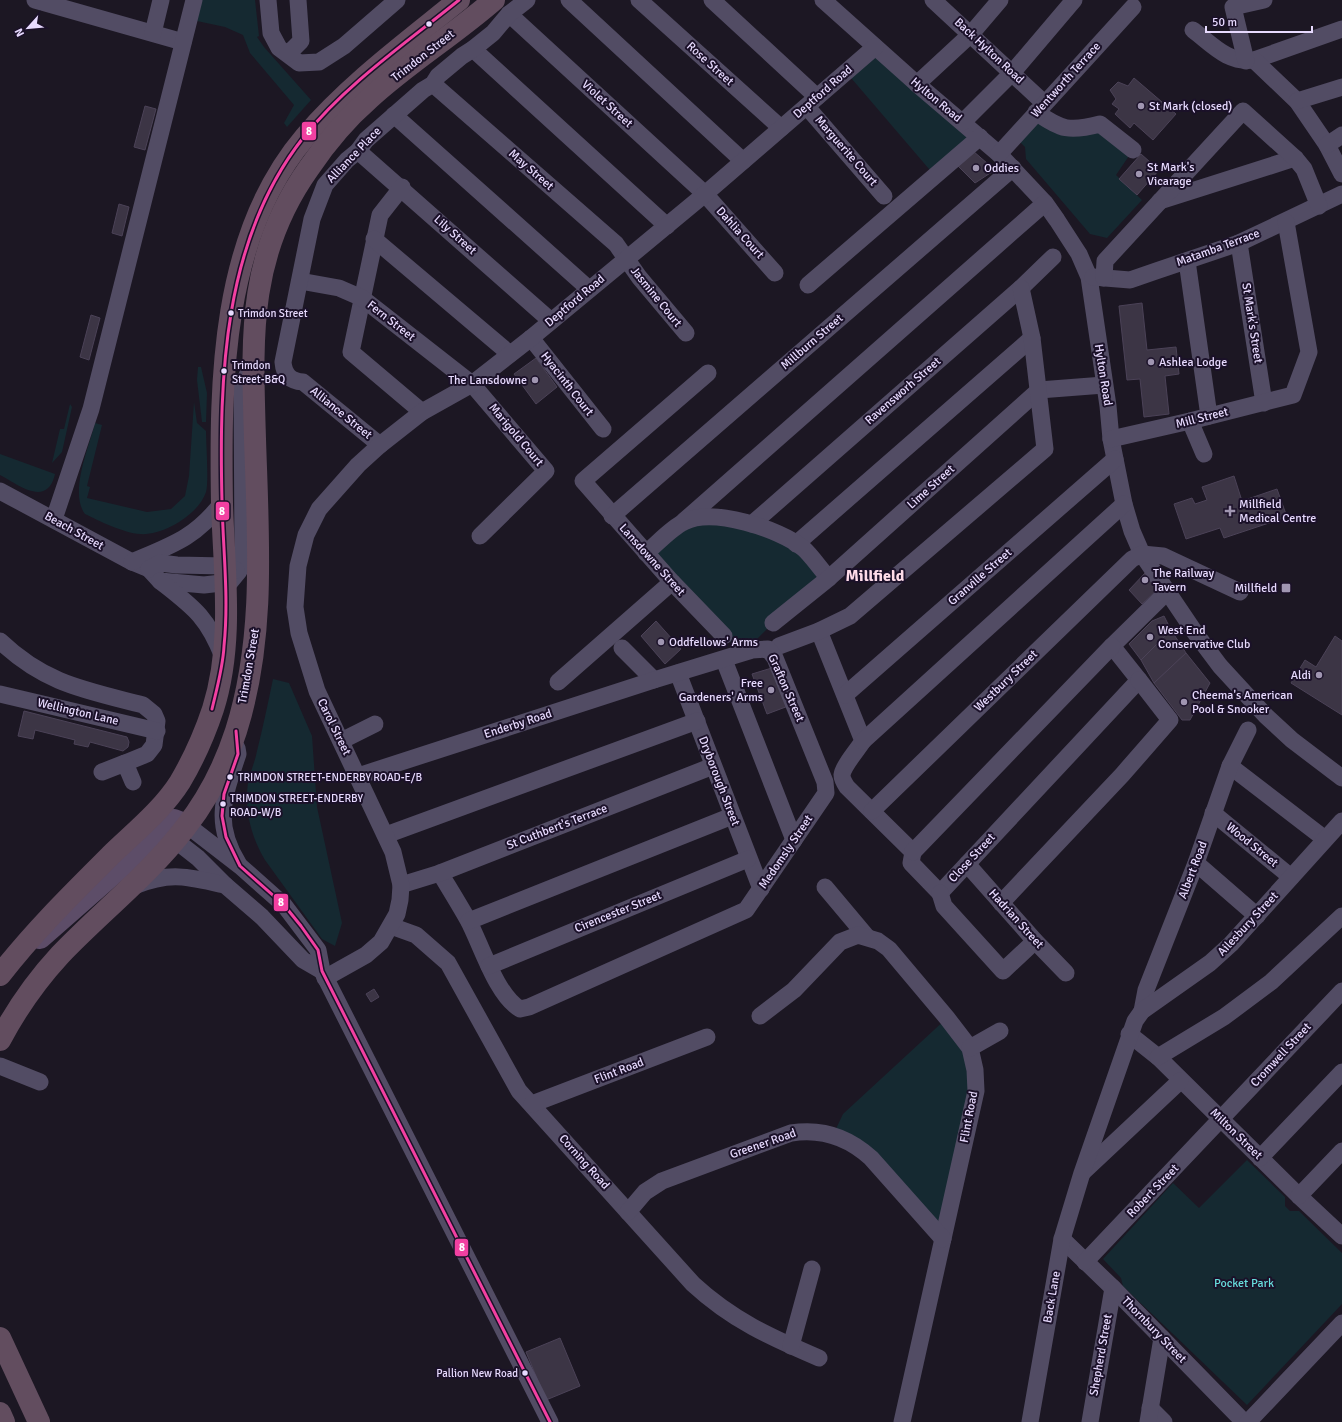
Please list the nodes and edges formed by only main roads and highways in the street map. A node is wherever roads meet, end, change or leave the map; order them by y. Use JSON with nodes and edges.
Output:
{"nodes":[{"id":1,"x":459,"y":0,"type":"edge"},
{"id":2,"x":502,"y":7,"type":"edge"},
{"id":3,"x":172,"y":824,"type":"junction"},
{"id":4,"x":3,"y":970,"type":"edge"},
{"id":5,"x":0,"y":1040,"type":"edge"},
{"id":6,"x":0,"y":1338,"type":"edge"},
{"id":7,"x":0,"y":1414,"type":"edge"},
{"id":8,"x":4,"y":1422,"type":"edge"},
{"id":9,"x":39,"y":1422,"type":"edge"}],
"edges":[{"from":1,"to":3,"type":"highway","name":"Trimdon Street"},
{"from":2,"to":3,"type":"highway","name":"Trimdon Street"},
{"from":3,"to":4,"type":"highway"},
{"from":3,"to":5,"type":"highway"},
{"from":6,"to":9,"type":"highway"},
{"from":7,"to":8,"type":"highway"}]}
